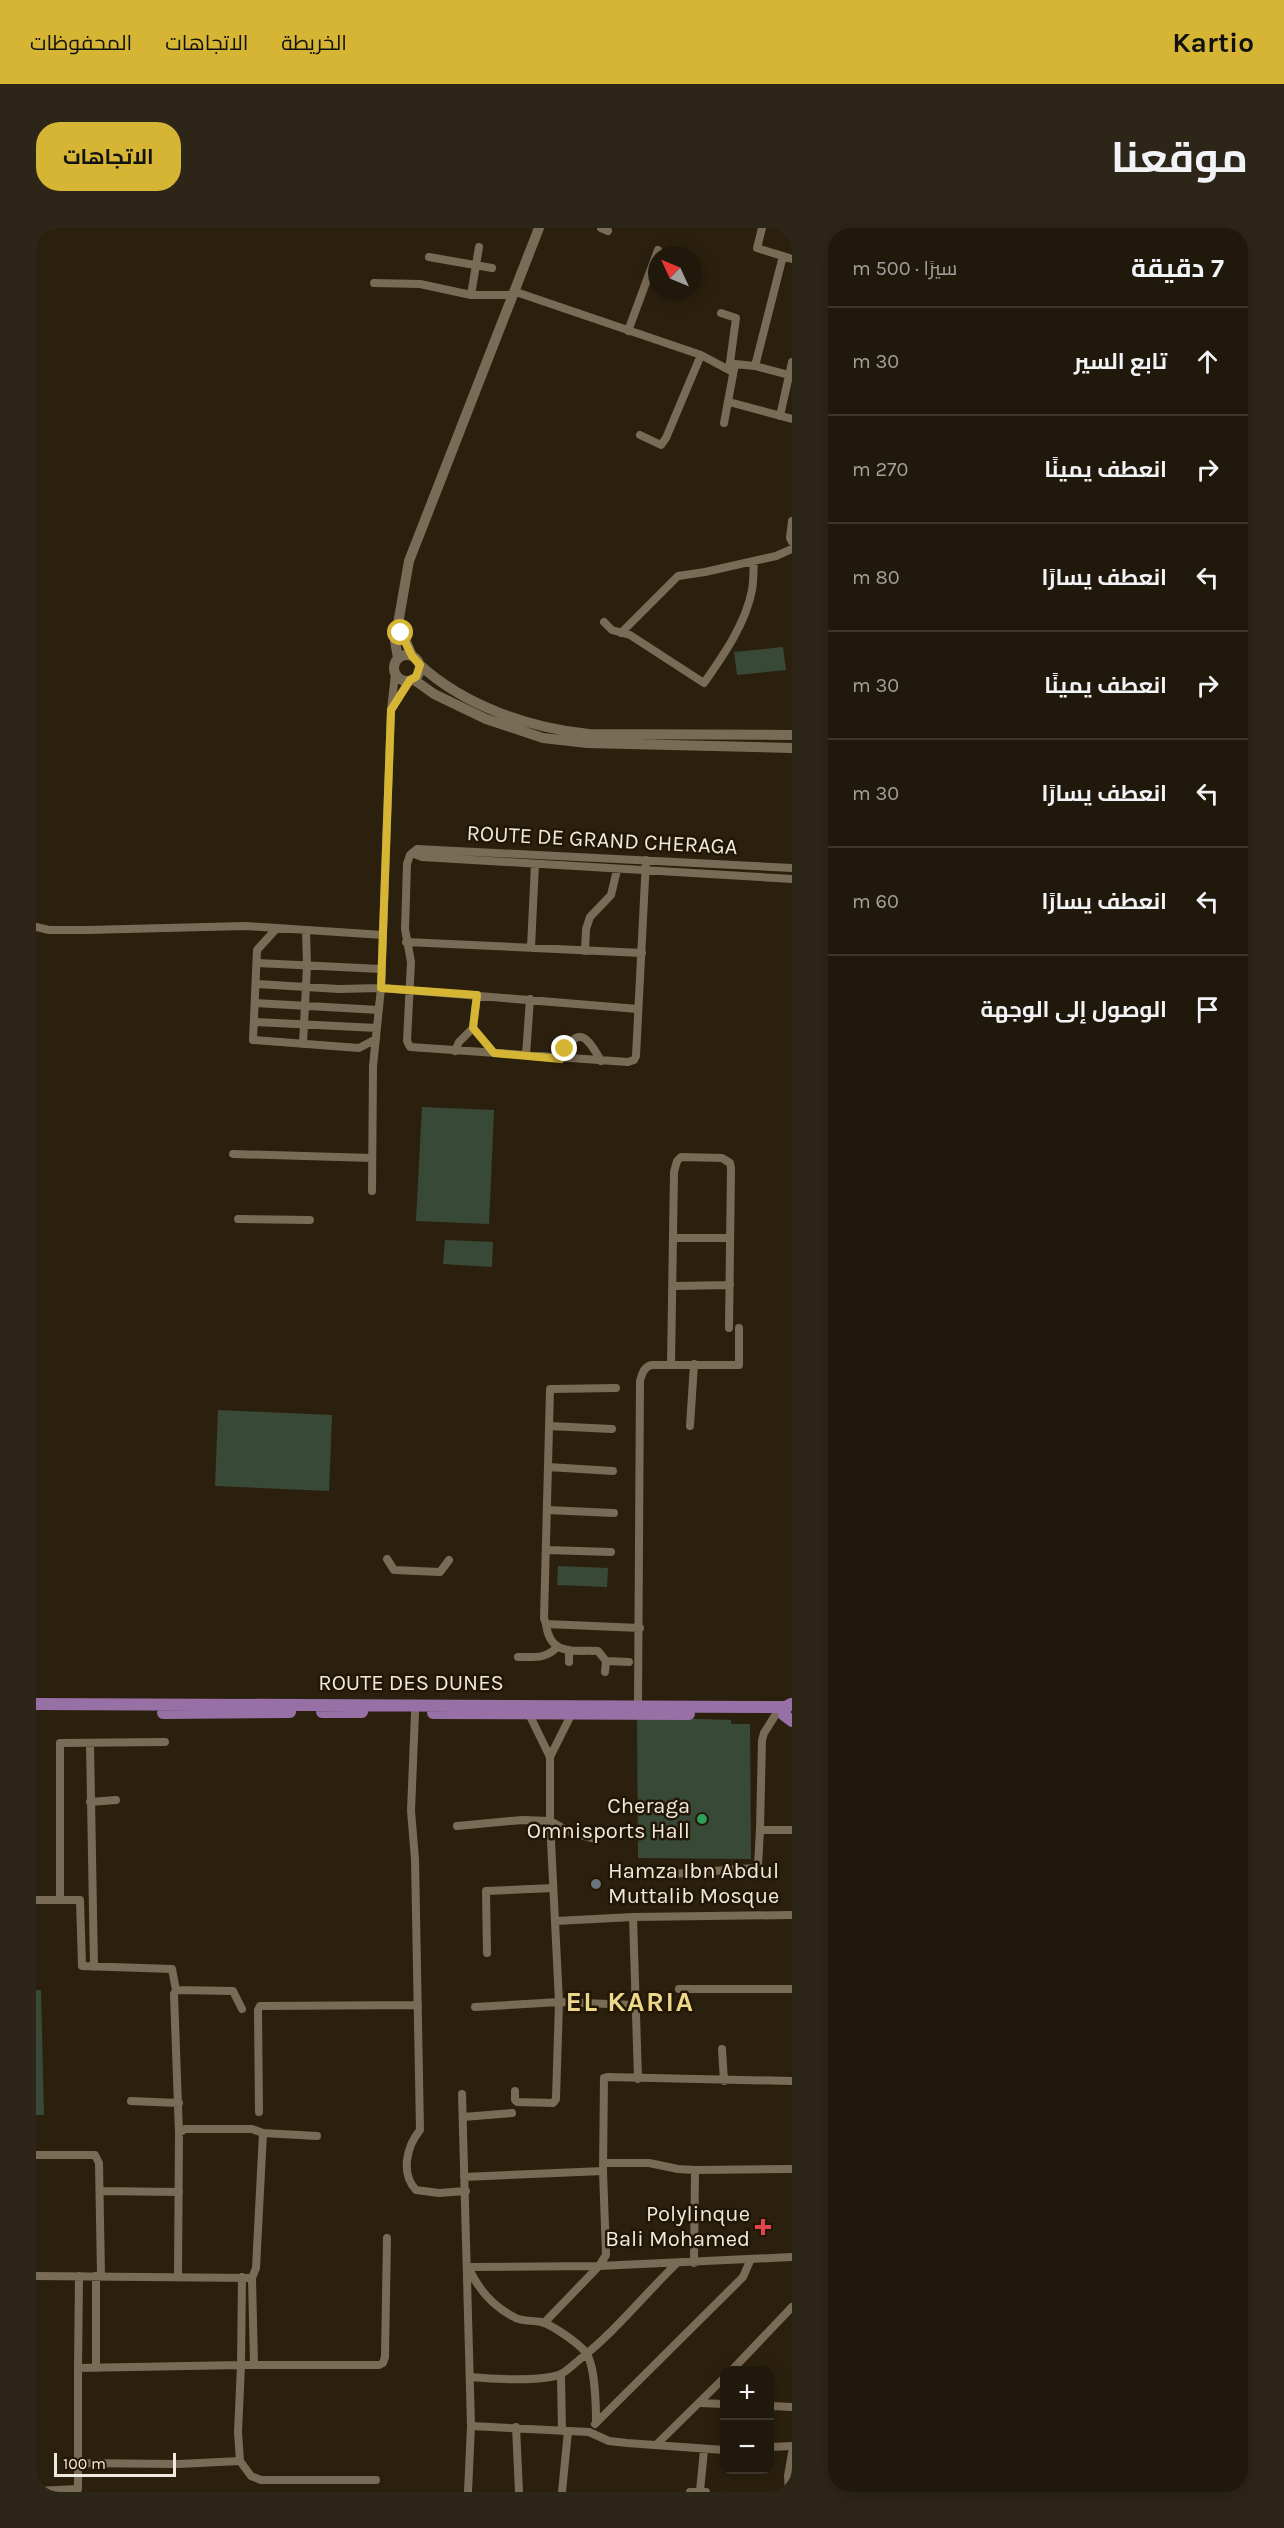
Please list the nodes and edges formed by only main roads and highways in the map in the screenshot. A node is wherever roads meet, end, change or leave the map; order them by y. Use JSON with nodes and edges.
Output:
{"nodes":[{"id":1,"x":36,"y":1704,"type":"edge"},
{"id":2,"x":574,"y":1709,"type":"junction"},
{"id":3,"x":36,"y":1712,"type":"edge"},
{"id":4,"x":786,"y":1712,"type":"edge"}],
"edges":[{"from":1,"to":2,"type":"main road","name":"ROUTE DES DUNES"},
{"from":2,"to":3,"type":"main road","name":"ROUTE DES DUNES"},
{"from":2,"to":4,"type":"main road","name":"ROUTE DES DUNES"},
{"from":2,"to":4,"type":"main road","name":"ROUTE DES DUNES"}]}
